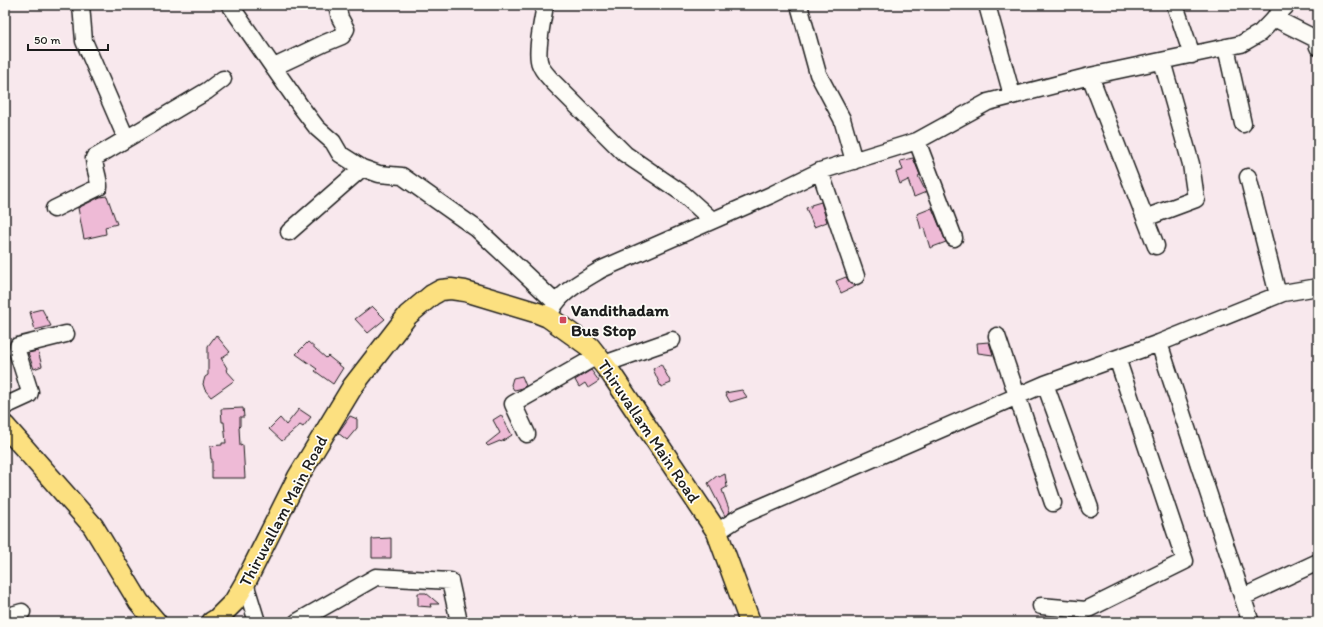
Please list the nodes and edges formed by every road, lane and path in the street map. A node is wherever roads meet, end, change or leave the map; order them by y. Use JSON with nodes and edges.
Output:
{"nodes":[{"id":1,"x":80,"y":5,"type":"edge"},
{"id":2,"x":230,"y":5,"type":"edge"},
{"id":3,"x":337,"y":5,"type":"edge"},
{"id":4,"x":545,"y":5,"type":"edge"},
{"id":5,"x":799,"y":5,"type":"edge"},
{"id":6,"x":987,"y":5,"type":"edge"},
{"id":7,"x":1176,"y":5,"type":"edge"},
{"id":8,"x":1287,"y":5,"type":"edge"},
{"id":9,"x":1274,"y":18,"type":"junction"},
{"id":10,"x":1226,"y":47,"type":"junction"},
{"id":11,"x":1318,"y":47,"type":"edge"},
{"id":12,"x":1192,"y":55,"type":"junction"},
{"id":13,"x":1162,"y":61,"type":"junction"},
{"id":14,"x":274,"y":67,"type":"junction"},
{"id":15,"x":1090,"y":76,"type":"junction"},
{"id":16,"x":223,"y":79,"type":"dead end"},
{"id":17,"x":1012,"y":95,"type":"junction"},
{"id":18,"x":1243,"y":124,"type":"dead end"},
{"id":19,"x":126,"y":138,"type":"junction"},
{"id":20,"x":917,"y":141,"type":"junction"},
{"id":21,"x":854,"y":161,"type":"junction"},
{"id":22,"x":362,"y":168,"type":"junction"},
{"id":23,"x":820,"y":171,"type":"junction"},
{"id":24,"x":1248,"y":177,"type":"dead end"},
{"id":25,"x":54,"y":208,"type":"dead end"},
{"id":26,"x":1146,"y":218,"type":"junction"},
{"id":27,"x":712,"y":220,"type":"junction"},
{"id":28,"x":289,"y":232,"type":"dead end"},
{"id":29,"x":954,"y":238,"type":"dead end"},
{"id":30,"x":1156,"y":246,"type":"dead end"},
{"id":31,"x":856,"y":276,"type":"dead end"},
{"id":32,"x":1317,"y":291,"type":"edge"},
{"id":33,"x":1278,"y":295,"type":"junction"},
{"id":34,"x":552,"y":310,"type":"junction"},
{"id":35,"x":66,"y":334,"type":"dead end"},
{"id":36,"x":997,"y":336,"type":"dead end"},
{"id":37,"x":672,"y":340,"type":"dead end"},
{"id":38,"x":1158,"y":343,"type":"junction"},
{"id":39,"x":1117,"y":358,"type":"junction"},
{"id":40,"x":601,"y":360,"type":"junction"},
{"id":41,"x":1045,"y":384,"type":"junction"},
{"id":42,"x":1017,"y":396,"type":"junction"},
{"id":43,"x":5,"y":406,"type":"edge"},
{"id":44,"x":5,"y":426,"type":"edge"},
{"id":45,"x":526,"y":434,"type":"dead end"},
{"id":46,"x":1054,"y":503,"type":"dead end"},
{"id":47,"x":1090,"y":508,"type":"dead end"},
{"id":48,"x":717,"y":532,"type":"junction"},
{"id":49,"x":1318,"y":562,"type":"edge"},
{"id":50,"x":245,"y":583,"type":"junction"},
{"id":51,"x":1243,"y":597,"type":"junction"},
{"id":52,"x":1041,"y":606,"type":"dead end"},
{"id":53,"x":22,"y":612,"type":"dead end"},
{"id":54,"x":5,"y":617,"type":"edge"},
{"id":55,"x":156,"y":622,"type":"edge"},
{"id":56,"x":212,"y":622,"type":"edge"},
{"id":57,"x":257,"y":622,"type":"edge"},
{"id":58,"x":297,"y":622,"type":"edge"},
{"id":59,"x":459,"y":622,"type":"edge"},
{"id":60,"x":750,"y":622,"type":"edge"},
{"id":61,"x":1247,"y":622,"type":"edge"}],
"edges":[{"from":1,"to":19,"type":"street"},
{"from":2,"to":14,"type":"street"},
{"from":3,"to":14,"type":"street"},
{"from":4,"to":27,"type":"street"},
{"from":5,"to":21,"type":"street"},
{"from":6,"to":17,"type":"street"},
{"from":7,"to":12,"type":"street"},
{"from":8,"to":9,"type":"street"},
{"from":9,"to":10,"type":"street"},
{"from":9,"to":11,"type":"street"},
{"from":10,"to":12,"type":"street"},
{"from":10,"to":18,"type":"street"},
{"from":12,"to":13,"type":"street"},
{"from":13,"to":15,"type":"street"},
{"from":13,"to":26,"type":"street"},
{"from":14,"to":22,"type":"street"},
{"from":15,"to":17,"type":"street"},
{"from":15,"to":26,"type":"street"},
{"from":16,"to":19,"type":"street"},
{"from":17,"to":20,"type":"street"},
{"from":19,"to":25,"type":"street"},
{"from":20,"to":21,"type":"street"},
{"from":20,"to":29,"type":"street"},
{"from":21,"to":23,"type":"street"},
{"from":22,"to":28,"type":"street"},
{"from":22,"to":34,"type":"street"},
{"from":23,"to":27,"type":"street"},
{"from":23,"to":31,"type":"street"},
{"from":24,"to":33,"type":"street"},
{"from":26,"to":30,"type":"street"},
{"from":27,"to":34,"type":"street"},
{"from":32,"to":33,"type":"street"},
{"from":33,"to":38,"type":"street"},
{"from":34,"to":40,"type":"main road","name":"Thiruvallam Main Road"},
{"from":34,"to":50,"type":"main road","name":"Thiruvallam Main Road"},
{"from":35,"to":43,"type":"street"},
{"from":36,"to":42,"type":"street"},
{"from":37,"to":40,"type":"street"},
{"from":38,"to":39,"type":"street"},
{"from":38,"to":51,"type":"street"},
{"from":39,"to":41,"type":"street"},
{"from":39,"to":52,"type":"street"},
{"from":40,"to":45,"type":"street"},
{"from":40,"to":48,"type":"main road","name":"Thiruvallam Main Road"},
{"from":41,"to":42,"type":"street"},
{"from":41,"to":47,"type":"street"},
{"from":42,"to":46,"type":"street"},
{"from":42,"to":48,"type":"street"},
{"from":44,"to":55,"type":"main road"},
{"from":48,"to":60,"type":"main road","name":"Thiruvallam Main Road"},
{"from":49,"to":51,"type":"street"},
{"from":50,"to":56,"type":"main road","name":"Thiruvallam Main Road"},
{"from":50,"to":57,"type":"street"},
{"from":51,"to":61,"type":"street"},
{"from":53,"to":54,"type":"street"},
{"from":58,"to":59,"type":"street"}]}
